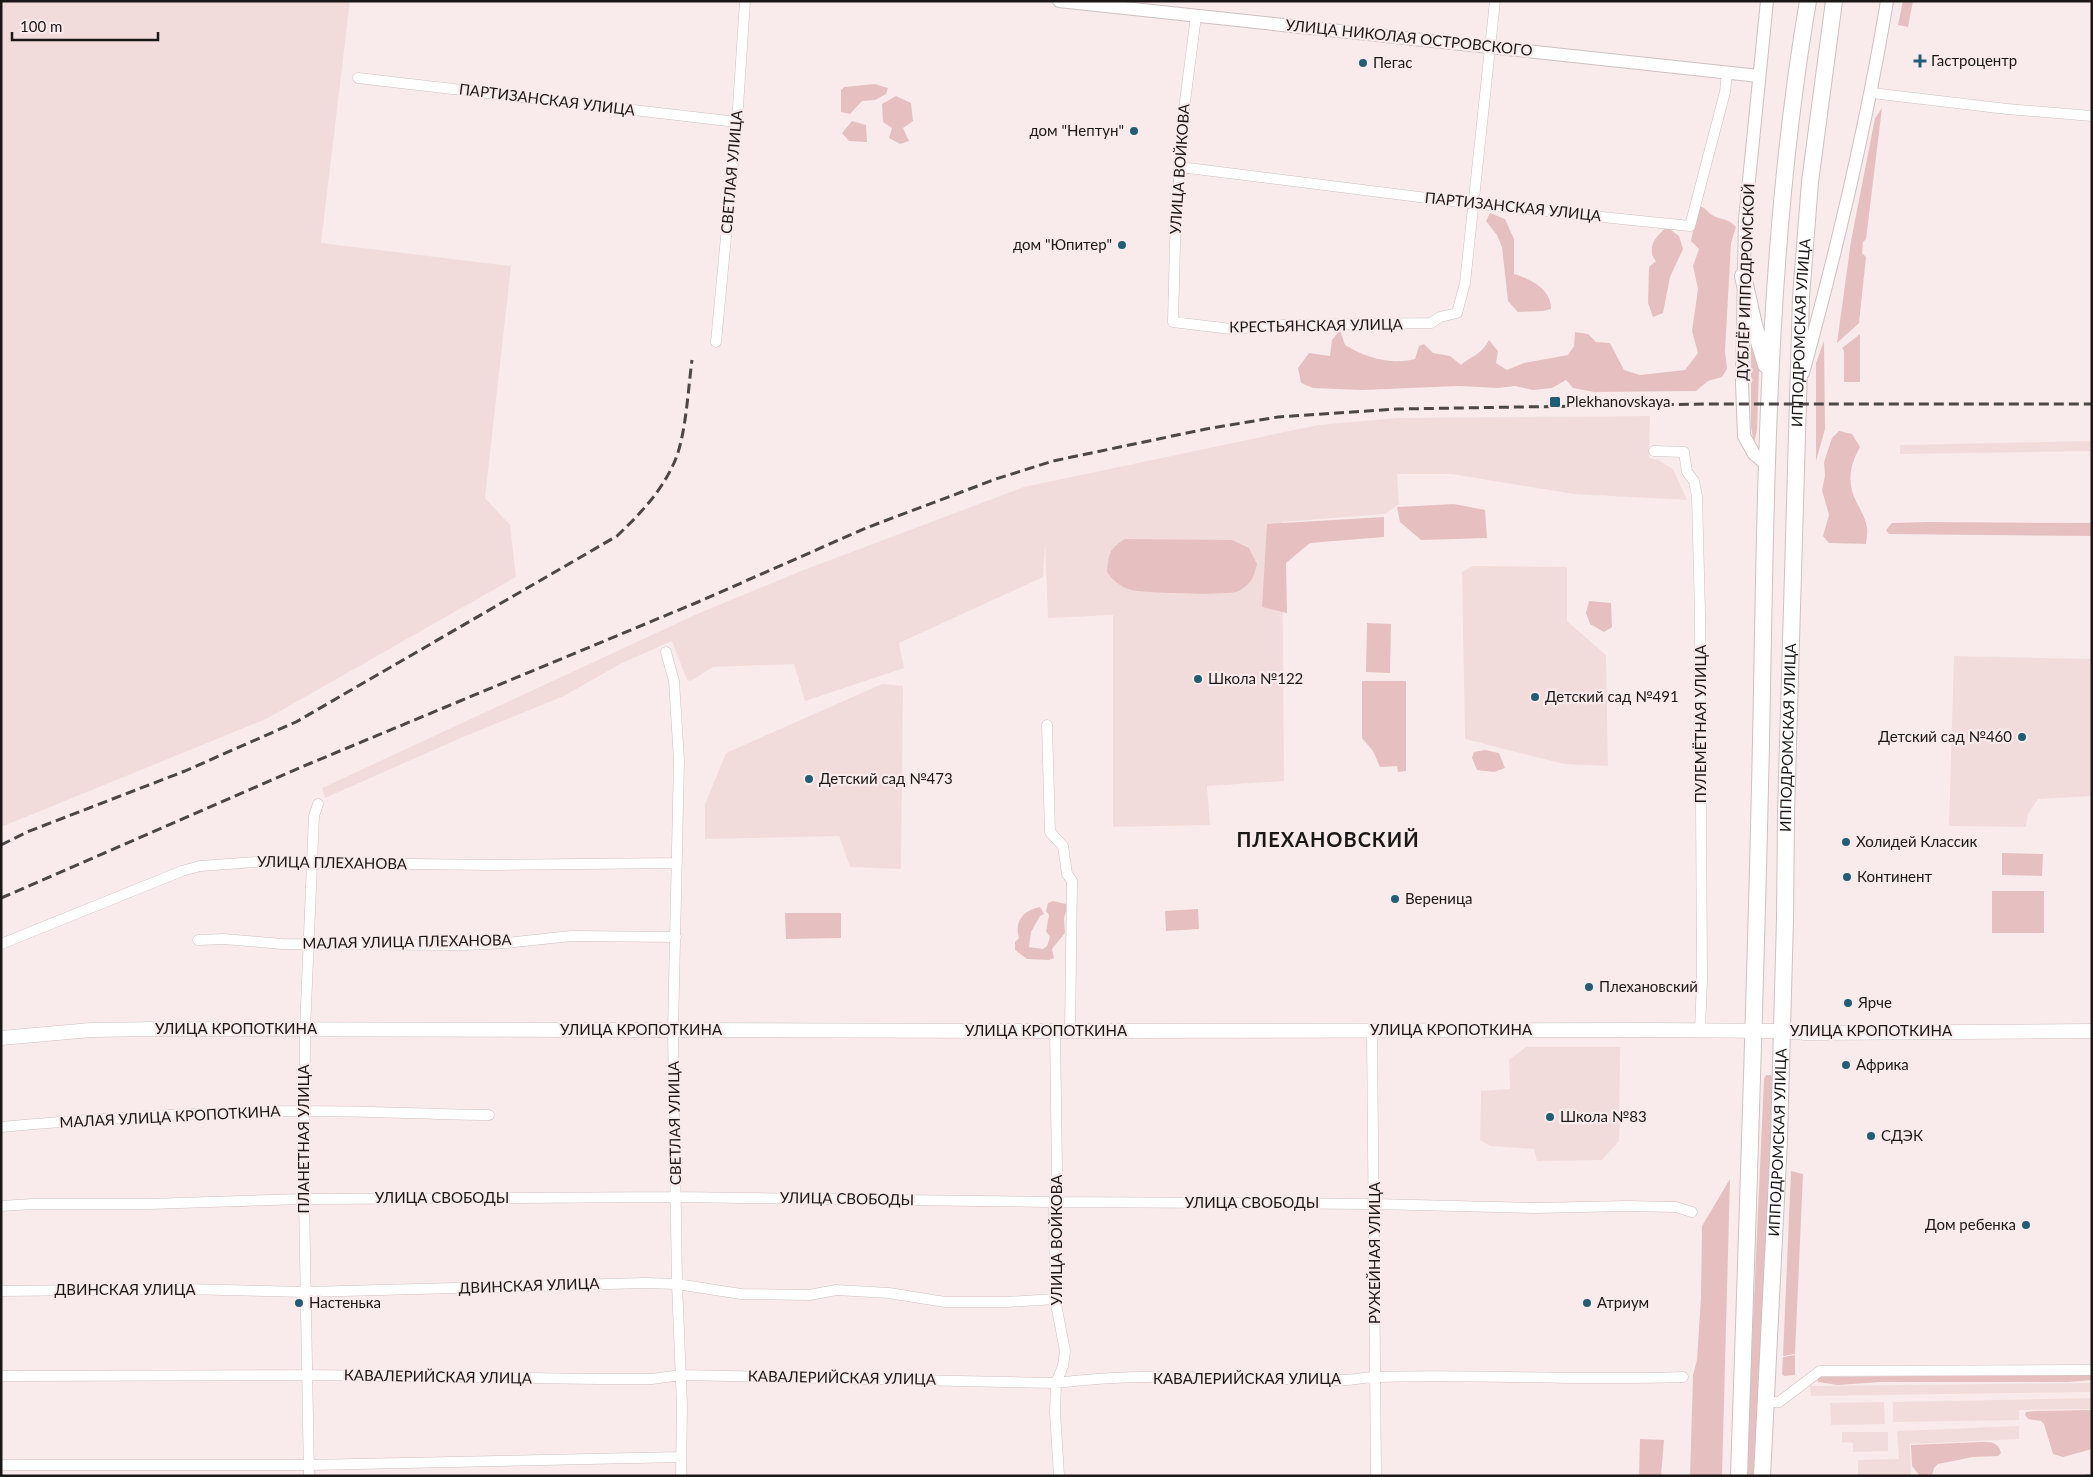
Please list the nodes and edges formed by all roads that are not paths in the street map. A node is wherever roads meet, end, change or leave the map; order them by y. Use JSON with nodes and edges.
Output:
{"nodes":[{"id":1,"x":745,"y":1,"type":"edge"},
{"id":2,"x":1059,"y":1,"type":"edge"},
{"id":3,"x":1495,"y":1,"type":"edge"},
{"id":4,"x":1767,"y":1,"type":"edge"},
{"id":5,"x":1808,"y":1,"type":"edge"},
{"id":6,"x":1834,"y":1,"type":"edge"},
{"id":7,"x":1887,"y":1,"type":"edge"},
{"id":8,"x":1118,"y":4,"type":"edge"},
{"id":9,"x":1196,"y":16,"type":"junction"},
{"id":10,"x":1490,"y":46,"type":"junction"},
{"id":11,"x":1727,"y":73,"type":"junction"},
{"id":12,"x":1759,"y":76,"type":"junction"},
{"id":13,"x":358,"y":78,"type":"dead end"},
{"id":14,"x":1872,"y":93,"type":"junction"},
{"id":15,"x":2092,"y":116,"type":"edge"},
{"id":16,"x":737,"y":122,"type":"junction"},
{"id":17,"x":1180,"y":167,"type":"junction"},
{"id":18,"x":1474,"y":204,"type":"junction"},
{"id":19,"x":1744,"y":276,"type":"junction"},
{"id":20,"x":1172,"y":322,"type":"joint"},
{"id":21,"x":716,"y":342,"type":"dead end"},
{"id":22,"x":1769,"y":374,"type":"junction"},
{"id":23,"x":1799,"y":388,"type":"junction"},
{"id":24,"x":1654,"y":451,"type":"dead end"},
{"id":25,"x":1767,"y":465,"type":"junction"},
{"id":26,"x":666,"y":652,"type":"dead end"},
{"id":27,"x":1047,"y":725,"type":"dead end"},
{"id":28,"x":318,"y":804,"type":"dead end"},
{"id":29,"x":313,"y":863,"type":"junction"},
{"id":30,"x":677,"y":863,"type":"junction"},
{"id":31,"x":676,"y":938,"type":"junction"},
{"id":32,"x":198,"y":940,"type":"dead end"},
{"id":33,"x":309,"y":943,"type":"junction"},
{"id":34,"x":1,"y":944,"type":"edge"},
{"id":35,"x":305,"y":1030,"type":"junction"},
{"id":36,"x":673,"y":1030,"type":"junction"},
{"id":37,"x":1055,"y":1031,"type":"junction"},
{"id":38,"x":1070,"y":1031,"type":"junction"},
{"id":39,"x":1372,"y":1031,"type":"junction"},
{"id":40,"x":1700,"y":1031,"type":"junction"},
{"id":41,"x":1782,"y":1031,"type":"junction"},
{"id":42,"x":2092,"y":1031,"type":"edge"},
{"id":43,"x":1754,"y":1032,"type":"junction"},
{"id":44,"x":1,"y":1038,"type":"edge"},
{"id":45,"x":304,"y":1111,"type":"junction"},
{"id":46,"x":488,"y":1116,"type":"dead end"},
{"id":47,"x":1,"y":1127,"type":"edge"},
{"id":48,"x":676,"y":1197,"type":"junction"},
{"id":49,"x":304,"y":1199,"type":"junction"},
{"id":50,"x":1054,"y":1202,"type":"junction"},
{"id":51,"x":1374,"y":1204,"type":"junction"},
{"id":52,"x":1,"y":1206,"type":"edge"},
{"id":53,"x":1692,"y":1212,"type":"dead end"},
{"id":54,"x":677,"y":1284,"type":"junction"},
{"id":55,"x":1,"y":1291,"type":"edge"},
{"id":56,"x":306,"y":1292,"type":"junction"},
{"id":57,"x":1056,"y":1298,"type":"junction"},
{"id":58,"x":2092,"y":1370,"type":"edge"},
{"id":59,"x":681,"y":1374,"type":"junction"},
{"id":60,"x":307,"y":1375,"type":"junction"},
{"id":61,"x":1,"y":1376,"type":"edge"},
{"id":62,"x":1376,"y":1377,"type":"junction"},
{"id":63,"x":1683,"y":1377,"type":"dead end"},
{"id":64,"x":1056,"y":1383,"type":"junction"},
{"id":65,"x":1765,"y":1402,"type":"junction"},
{"id":66,"x":681,"y":1457,"type":"junction"},
{"id":67,"x":1,"y":1464,"type":"edge"},
{"id":68,"x":309,"y":1470,"type":"edge"},
{"id":69,"x":681,"y":1476,"type":"edge"},
{"id":70,"x":1059,"y":1476,"type":"edge"},
{"id":71,"x":1376,"y":1476,"type":"edge"},
{"id":72,"x":1739,"y":1476,"type":"edge"},
{"id":73,"x":1762,"y":1476,"type":"edge"}],
"edges":[{"from":1,"to":16,"type":"street","name":"СВЕТЛАЯ УЛИЦА"},
{"from":2,"to":8,"type":"street","name":"УЛИЦА НИКОЛАЯ ОСТРОВСКОГО"},
{"from":3,"to":10,"type":"street"},
{"from":4,"to":12,"type":"street","name":"ДУБЛЁР ИППОДРОМСКОЙ"},
{"from":5,"to":22,"type":"highway","name":"ИППОДРОМСКАЯ УЛИЦА"},
{"from":6,"to":23,"type":"highway","name":"ИППОДРОМСКАЯ УЛИЦА"},
{"from":7,"to":14,"type":"street"},
{"from":8,"to":9,"type":"street","name":"УЛИЦА НИКОЛАЯ ОСТРОВСКОГО"},
{"from":9,"to":10,"type":"street","name":"УЛИЦА НИКОЛАЯ ОСТРОВСКОГО"},
{"from":9,"to":17,"type":"street","name":"УЛИЦА ВОЙКОВА"},
{"from":10,"to":11,"type":"street","name":"УЛИЦА НИКОЛАЯ ОСТРОВСКОГО"},
{"from":10,"to":18,"type":"street"},
{"from":11,"to":12,"type":"street","name":"УЛИЦА НИКОЛАЯ ОСТРОВСКОГО"},
{"from":11,"to":18,"type":"street","name":"ПАРТИЗАНСКАЯ УЛИЦА"},
{"from":12,"to":19,"type":"street","name":"ДУБЛЁР ИППОДРОМСКОЙ"},
{"from":13,"to":16,"type":"street","name":"ПАРТИЗАНСКАЯ УЛИЦА"},
{"from":14,"to":15,"type":"street"},
{"from":14,"to":23,"type":"street"},
{"from":16,"to":21,"type":"street","name":"СВЕТЛАЯ УЛИЦА"},
{"from":17,"to":18,"type":"street","name":"ПАРТИЗАНСКАЯ УЛИЦА"},
{"from":17,"to":20,"type":"street","name":"УЛИЦА ВОЙКОВА"},
{"from":18,"to":20,"type":"street","name":"КРЕСТЬЯНСКАЯ УЛИЦА"},
{"from":19,"to":22,"type":"highway"},
{"from":19,"to":25,"type":"street","name":"ДУБЛЁР ИППОДРОМСКОЙ"},
{"from":22,"to":25,"type":"highway","name":"ИППОДРОМСКАЯ УЛИЦА"},
{"from":23,"to":41,"type":"highway","name":"ИППОДРОМСКАЯ УЛИЦА"},
{"from":24,"to":40,"type":"street","name":"ПУЛЕМЁТНАЯ УЛИЦА"},
{"from":25,"to":43,"type":"highway","name":"ИППОДРОМСКАЯ УЛИЦА"},
{"from":26,"to":30,"type":"street","name":"СВЕТЛАЯ УЛИЦА"},
{"from":27,"to":38,"type":"street"},
{"from":28,"to":29,"type":"street","name":"ПЛАНЕТНАЯ УЛИЦА"},
{"from":29,"to":30,"type":"street","name":"УЛИЦА ПЛЕХАНОВА"},
{"from":29,"to":33,"type":"street","name":"ПЛАНЕТНАЯ УЛИЦА"},
{"from":29,"to":34,"type":"street","name":"УЛИЦА ПЛЕХАНОВА"},
{"from":30,"to":31,"type":"street","name":"СВЕТЛАЯ УЛИЦА"},
{"from":31,"to":33,"type":"street","name":"МАЛАЯ УЛИЦА ПЛЕХАНОВА"},
{"from":31,"to":36,"type":"street","name":"СВЕТЛАЯ УЛИЦА"},
{"from":32,"to":33,"type":"street","name":"МАЛАЯ УЛИЦА ПЛЕХАНОВА"},
{"from":33,"to":35,"type":"street","name":"ПЛАНЕТНАЯ УЛИЦА"},
{"from":35,"to":36,"type":"main road","name":"УЛИЦА КРОПОТКИНА"},
{"from":35,"to":44,"type":"main road","name":"УЛИЦА КРОПОТКИНА"},
{"from":35,"to":45,"type":"street","name":"ПЛАНЕТНАЯ УЛИЦА"},
{"from":36,"to":37,"type":"main road","name":"УЛИЦА КРОПОТКИНА"},
{"from":36,"to":48,"type":"street","name":"СВЕТЛАЯ УЛИЦА"},
{"from":37,"to":38,"type":"main road","name":"УЛИЦА КРОПОТКИНА"},
{"from":37,"to":50,"type":"street","name":"УЛИЦА ВОЙКОВА"},
{"from":38,"to":39,"type":"main road","name":"УЛИЦА КРОПОТКИНА"},
{"from":39,"to":40,"type":"main road","name":"УЛИЦА КРОПОТКИНА"},
{"from":39,"to":51,"type":"street","name":"РУЖЕЙНАЯ УЛИЦА"},
{"from":40,"to":43,"type":"main road","name":"УЛИЦА КРОПОТКИНА"},
{"from":41,"to":42,"type":"main road","name":"УЛИЦА КРОПОТКИНА"},
{"from":41,"to":43,"type":"main road","name":"УЛИЦА КРОПОТКИНА"},
{"from":41,"to":65,"type":"highway","name":"ИППОДРОМСКАЯ УЛИЦА"},
{"from":43,"to":72,"type":"highway","name":"ИППОДРОМСКАЯ УЛИЦА"},
{"from":45,"to":46,"type":"street","name":"МАЛАЯ УЛИЦА КРОПОТКИНА"},
{"from":45,"to":47,"type":"street","name":"МАЛАЯ УЛИЦА КРОПОТКИНА"},
{"from":45,"to":49,"type":"street","name":"ПЛАНЕТНАЯ УЛИЦА"},
{"from":48,"to":49,"type":"street","name":"УЛИЦА СВОБОДЫ"},
{"from":48,"to":50,"type":"street","name":"УЛИЦА СВОБОДЫ"},
{"from":48,"to":54,"type":"street","name":"СВЕТЛАЯ УЛИЦА"},
{"from":49,"to":52,"type":"street","name":"УЛИЦА СВОБОДЫ"},
{"from":49,"to":56,"type":"street","name":"ПЛАНЕТНАЯ УЛИЦА"},
{"from":50,"to":51,"type":"street","name":"УЛИЦА СВОБОДЫ"},
{"from":50,"to":57,"type":"street","name":"УЛИЦА ВОЙКОВА"},
{"from":51,"to":53,"type":"street","name":"УЛИЦА СВОБОДЫ"},
{"from":51,"to":62,"type":"street","name":"РУЖЕЙНАЯ УЛИЦА"},
{"from":54,"to":56,"type":"street","name":"ДВИНСКАЯ УЛИЦА"},
{"from":54,"to":57,"type":"street","name":"ДВИНСКАЯ УЛИЦА"},
{"from":54,"to":59,"type":"street","name":"СВЕТЛАЯ УЛИЦА"},
{"from":55,"to":56,"type":"street","name":"ДВИНСКАЯ УЛИЦА"},
{"from":56,"to":60,"type":"street","name":"ПЛАНЕТНАЯ УЛИЦА"},
{"from":57,"to":64,"type":"street","name":"УЛИЦА ВОЙКОВА"},
{"from":58,"to":65,"type":"street"},
{"from":59,"to":60,"type":"street","name":"КАВАЛЕРИЙСКАЯ УЛИЦА"},
{"from":59,"to":64,"type":"street","name":"КАВАЛЕРИЙСКАЯ УЛИЦА"},
{"from":59,"to":66,"type":"street","name":"СВЕТЛАЯ УЛИЦА"},
{"from":60,"to":61,"type":"street","name":"КАВАЛЕРИЙСКАЯ УЛИЦА"},
{"from":60,"to":68,"type":"street","name":"ПЛАНЕТНАЯ УЛИЦА"},
{"from":62,"to":63,"type":"street","name":"КАВАЛЕРИЙСКАЯ УЛИЦА"},
{"from":62,"to":64,"type":"street","name":"КАВАЛЕРИЙСКАЯ УЛИЦА"},
{"from":62,"to":71,"type":"street","name":"РУЖЕЙНАЯ УЛИЦА"},
{"from":64,"to":70,"type":"street","name":"УЛИЦА ВОЙКОВА"},
{"from":65,"to":73,"type":"highway","name":"ИППОДРОМСКАЯ УЛИЦА"},
{"from":66,"to":68,"type":"street"},
{"from":66,"to":69,"type":"street","name":"СВЕТЛАЯ УЛИЦА"},
{"from":67,"to":68,"type":"street"}]}
